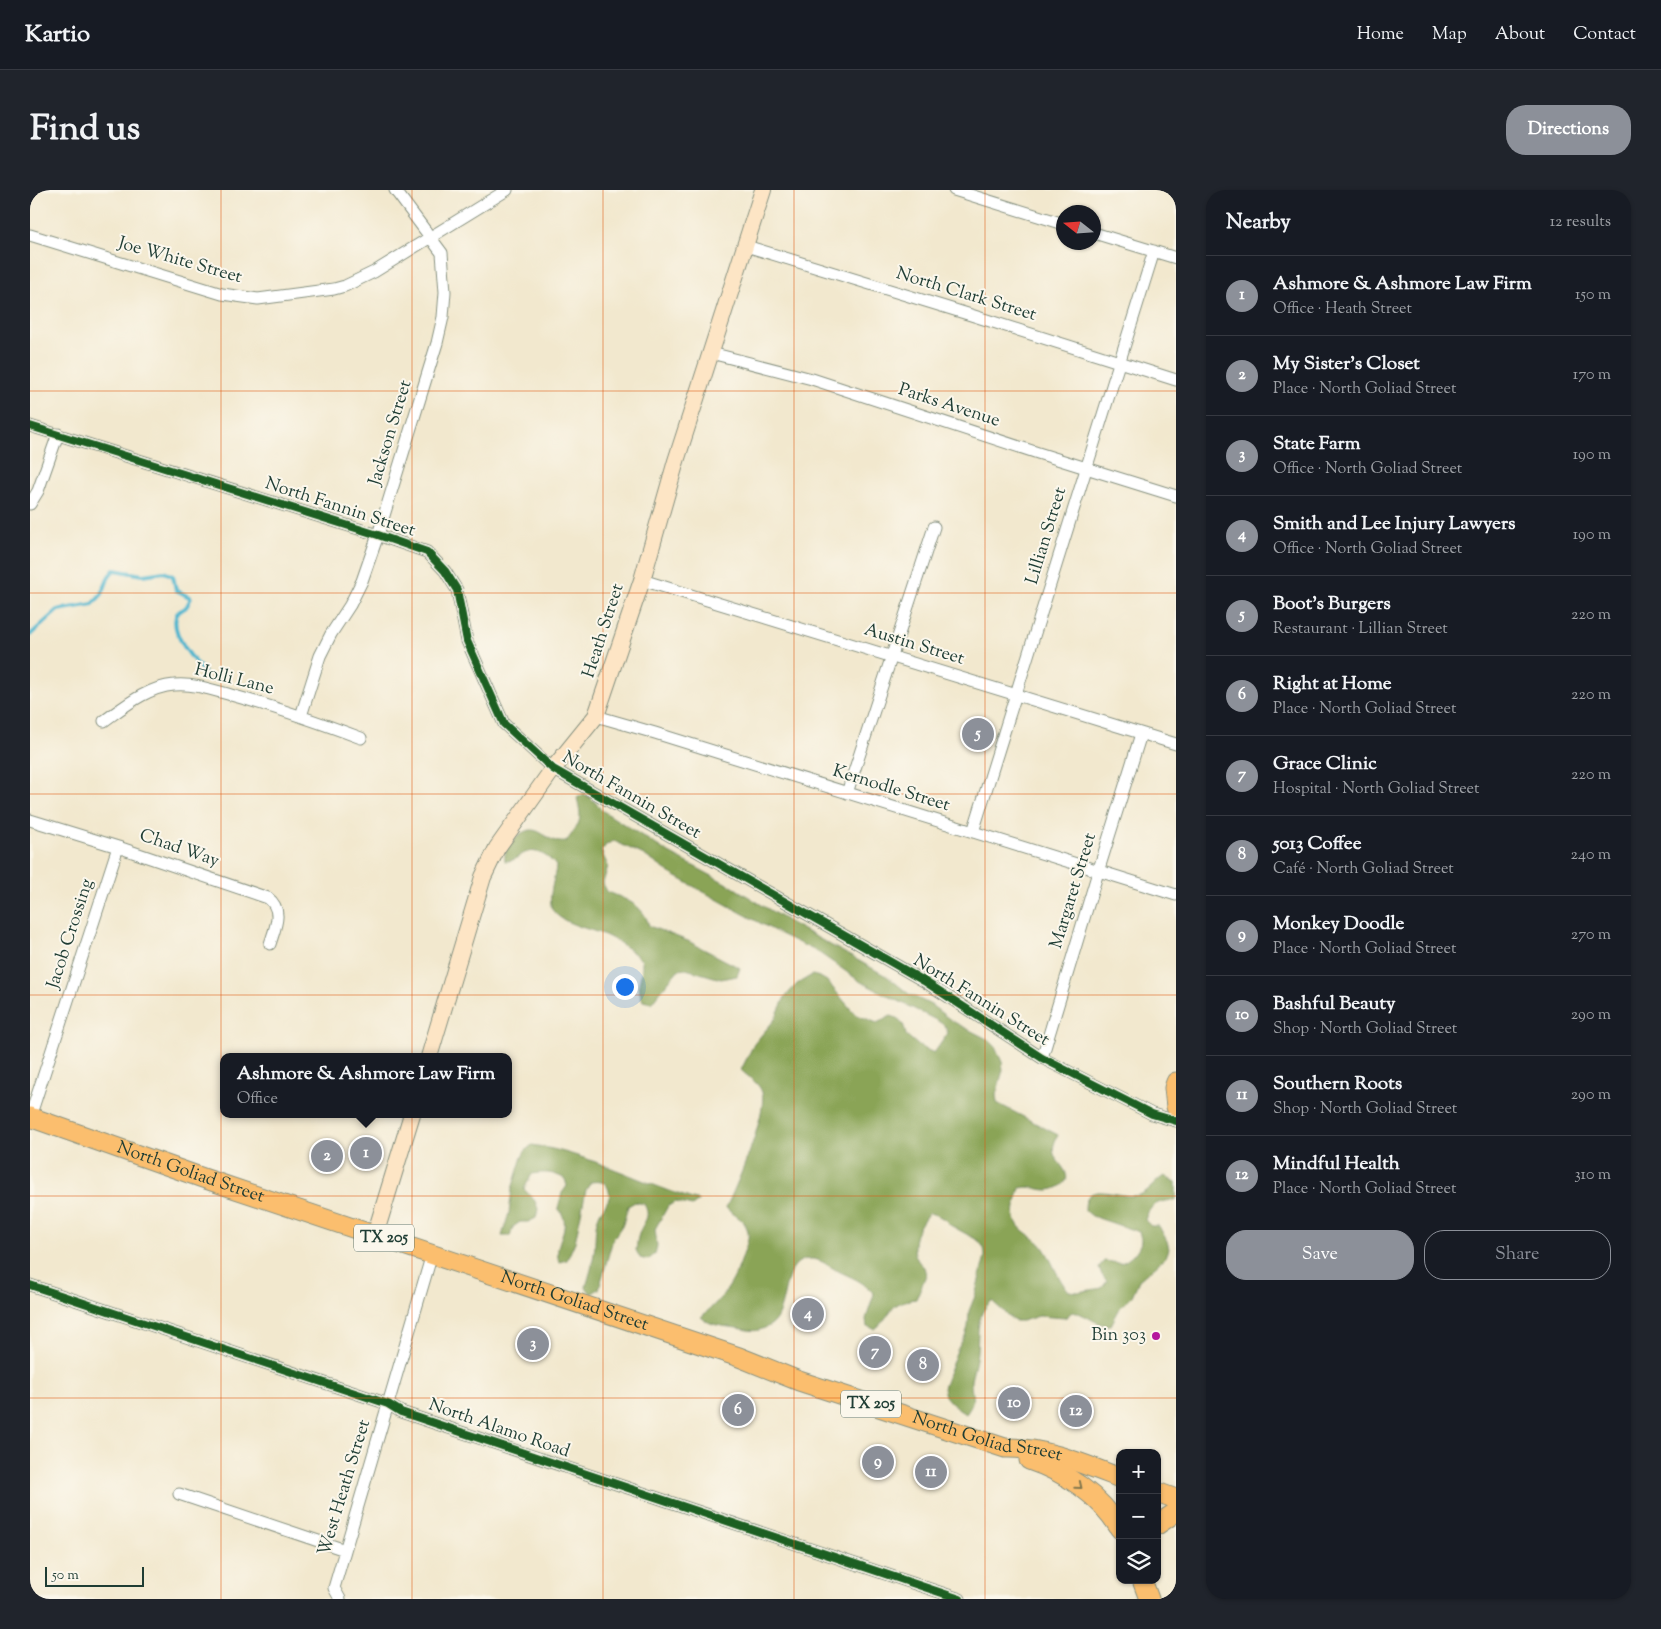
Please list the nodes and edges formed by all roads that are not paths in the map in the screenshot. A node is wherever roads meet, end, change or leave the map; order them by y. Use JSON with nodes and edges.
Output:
{"nodes":[{"id":1,"x":395,"y":190,"type":"edge"},
{"id":2,"x":507,"y":190,"type":"edge"},
{"id":3,"x":763,"y":190,"type":"edge"},
{"id":4,"x":954,"y":190,"type":"edge"},
{"id":5,"x":1056,"y":222,"type":"edge"},
{"id":6,"x":1101,"y":235,"type":"edge"},
{"id":7,"x":30,"y":236,"type":"edge"},
{"id":8,"x":430,"y":236,"type":"junction"},
{"id":9,"x":746,"y":246,"type":"junction"},
{"id":10,"x":1154,"y":252,"type":"junction"},
{"id":11,"x":1176,"y":258,"type":"edge"},
{"id":12,"x":711,"y":353,"type":"junction"},
{"id":13,"x":1120,"y":361,"type":"junction"},
{"id":14,"x":1176,"y":380,"type":"edge"},
{"id":15,"x":30,"y":426,"type":"edge"},
{"id":16,"x":58,"y":434,"type":"junction"},
{"id":17,"x":1086,"y":468,"type":"junction"},
{"id":18,"x":1176,"y":496,"type":"edge"},
{"id":19,"x":30,"y":504,"type":"edge"},
{"id":20,"x":934,"y":527,"type":"dead end"},
{"id":21,"x":378,"y":535,"type":"junction"},
{"id":22,"x":642,"y":580,"type":"junction"},
{"id":23,"x":892,"y":656,"type":"junction"},
{"id":24,"x":1015,"y":695,"type":"junction"},
{"id":25,"x":301,"y":716,"type":"junction"},
{"id":26,"x":596,"y":716,"type":"junction"},
{"id":27,"x":104,"y":722,"type":"dead end"},
{"id":28,"x":1141,"y":734,"type":"junction"},
{"id":29,"x":361,"y":738,"type":"dead end"},
{"id":30,"x":1176,"y":744,"type":"edge"},
{"id":31,"x":553,"y":769,"type":"junction"},
{"id":32,"x":846,"y":793,"type":"junction"},
{"id":33,"x":30,"y":820,"type":"edge"},
{"id":34,"x":973,"y":832,"type":"junction"},
{"id":35,"x":118,"y":847,"type":"junction"},
{"id":36,"x":1098,"y":872,"type":"junction"},
{"id":37,"x":1176,"y":895,"type":"edge"},
{"id":38,"x":270,"y":944,"type":"dead end"},
{"id":39,"x":430,"y":1053,"type":"edge"},
{"id":40,"x":1042,"y":1058,"type":"junction"},
{"id":41,"x":1176,"y":1082,"type":"edge"},
{"id":42,"x":1176,"y":1107,"type":"edge"},
{"id":43,"x":30,"y":1117,"type":"edge"},
{"id":44,"x":411,"y":1118,"type":"edge"},
{"id":45,"x":1176,"y":1121,"type":"edge"},
{"id":46,"x":375,"y":1235,"type":"junction"},
{"id":47,"x":432,"y":1254,"type":"junction"},
{"id":48,"x":30,"y":1285,"type":"edge"},
{"id":49,"x":388,"y":1404,"type":"junction"},
{"id":50,"x":1005,"y":1448,"type":"junction"},
{"id":51,"x":1116,"y":1477,"type":"edge"},
{"id":52,"x":1161,"y":1493,"type":"edge"},
{"id":53,"x":180,"y":1494,"type":"dead end"},
{"id":54,"x":1176,"y":1499,"type":"edge"},
{"id":55,"x":1176,"y":1512,"type":"edge"},
{"id":56,"x":1161,"y":1522,"type":"edge"},
{"id":57,"x":1116,"y":1524,"type":"edge"},
{"id":58,"x":345,"y":1550,"type":"junction"},
{"id":59,"x":1143,"y":1584,"type":"edge"},
{"id":60,"x":340,"y":1599,"type":"edge"},
{"id":61,"x":960,"y":1599,"type":"edge"},
{"id":62,"x":1149,"y":1599,"type":"edge"}],
"edges":[{"from":1,"to":8,"type":"street","name":"Jackson Street"},
{"from":2,"to":8,"type":"street","name":"Joe White Street"},
{"from":3,"to":9,"type":"street","name":"Heath Street"},
{"from":4,"to":5,"type":"street"},
{"from":6,"to":10,"type":"street"},
{"from":7,"to":8,"type":"street","name":"Joe White Street"},
{"from":8,"to":21,"type":"street","name":"Jackson Street"},
{"from":9,"to":12,"type":"street","name":"Heath Street"},
{"from":9,"to":13,"type":"street","name":"North Clark Street"},
{"from":10,"to":11,"type":"street"},
{"from":10,"to":13,"type":"street","name":"Lillian Street"},
{"from":12,"to":17,"type":"street","name":"Parks Avenue"},
{"from":12,"to":22,"type":"street","name":"Heath Street"},
{"from":13,"to":14,"type":"street","name":"North Clark Street"},
{"from":13,"to":17,"type":"street","name":"Lillian Street"},
{"from":15,"to":16,"type":"street","name":"North Fannin Street"},
{"from":16,"to":19,"type":"street"},
{"from":16,"to":21,"type":"street","name":"North Fannin Street"},
{"from":17,"to":18,"type":"street","name":"Parks Avenue"},
{"from":17,"to":24,"type":"street","name":"Lillian Street"},
{"from":20,"to":23,"type":"street"},
{"from":21,"to":25,"type":"street","name":"Jackson Street"},
{"from":21,"to":31,"type":"street","name":"North Fannin Street"},
{"from":22,"to":23,"type":"street","name":"Austin Street"},
{"from":22,"to":26,"type":"street","name":"Heath Street"},
{"from":23,"to":24,"type":"street","name":"Austin Street"},
{"from":23,"to":32,"type":"street"},
{"from":24,"to":28,"type":"street","name":"Austin Street"},
{"from":24,"to":34,"type":"street","name":"Lillian Street"},
{"from":25,"to":27,"type":"street","name":"Holli Lane"},
{"from":25,"to":29,"type":"street","name":"Holli Lane"},
{"from":26,"to":31,"type":"street","name":"Heath Street"},
{"from":26,"to":32,"type":"street","name":"Kernodle Street"},
{"from":28,"to":30,"type":"street","name":"Austin Street"},
{"from":28,"to":36,"type":"street","name":"Margaret Street"},
{"from":31,"to":39,"type":"street","name":"Heath Street"},
{"from":31,"to":40,"type":"street","name":"North Fannin Street"},
{"from":32,"to":34,"type":"street","name":"Kernodle Street"},
{"from":33,"to":35,"type":"street","name":"Chad Way"},
{"from":34,"to":36,"type":"street","name":"Kernodle Street"},
{"from":35,"to":38,"type":"street","name":"Chad Way"},
{"from":35,"to":43,"type":"street","name":"Jacob Crossing"},
{"from":36,"to":37,"type":"street","name":"Kernodle Street"},
{"from":36,"to":40,"type":"street","name":"Margaret Street"},
{"from":40,"to":45,"type":"street","name":"North Fannin Street"},
{"from":41,"to":42,"type":"main road"},
{"from":43,"to":46,"type":"main road","name":"North Goliad Street","number":"TX 205"},
{"from":44,"to":46,"type":"street"},
{"from":46,"to":47,"type":"main road","name":"North Goliad Street","number":"TX 205"},
{"from":47,"to":49,"type":"street","name":"West Heath Street"},
{"from":47,"to":50,"type":"main road","name":"North Goliad Street","number":"TX 205"},
{"from":48,"to":49,"type":"street","name":"North Alamo Road"},
{"from":49,"to":58,"type":"street","name":"West Heath Street"},
{"from":49,"to":61,"type":"street","name":"North Alamo Road"},
{"from":50,"to":51,"type":"main road","name":"North Goliad Street","number":"TX 205"},
{"from":50,"to":57,"type":"main road","number":"TX 205","one_way":true},
{"from":52,"to":54,"type":"main road"},
{"from":53,"to":58,"type":"street"},
{"from":55,"to":56,"type":"main road"},
{"from":58,"to":60,"type":"street","name":"West Heath Street"},
{"from":59,"to":62,"type":"main road"}]}
